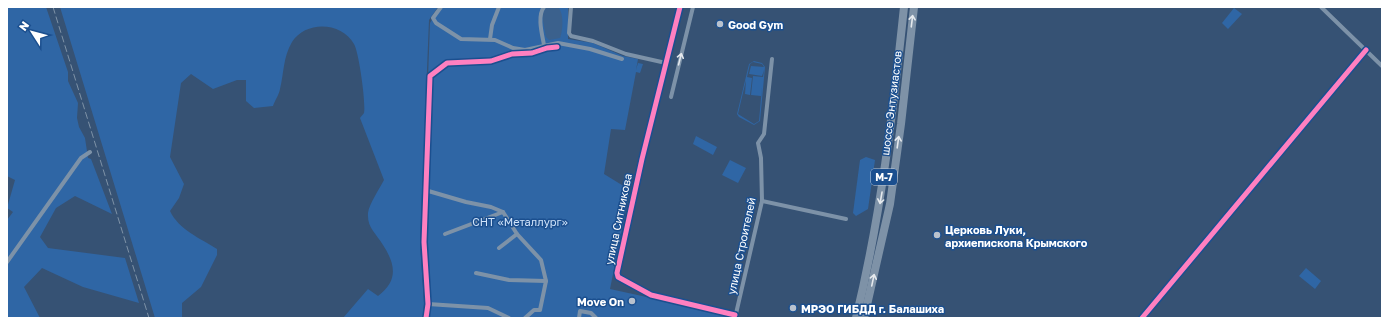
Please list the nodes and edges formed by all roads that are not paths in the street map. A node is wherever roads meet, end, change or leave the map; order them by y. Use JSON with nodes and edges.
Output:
{"nodes":[{"id":1,"x":441,"y":7,"type":"edge"},
{"id":2,"x":499,"y":7,"type":"edge"},
{"id":3,"x":544,"y":7,"type":"edge"},
{"id":4,"x":571,"y":7,"type":"edge"},
{"id":5,"x":680,"y":7,"type":"edge"},
{"id":6,"x":693,"y":7,"type":"edge"},
{"id":7,"x":904,"y":7,"type":"edge"},
{"id":8,"x":914,"y":7,"type":"edge"},
{"id":9,"x":1321,"y":7,"type":"edge"},
{"id":10,"x":490,"y":39,"type":"junction"},
{"id":11,"x":544,"y":45,"type":"junction"},
{"id":12,"x":557,"y":48,"type":"dead end"},
{"id":13,"x":1366,"y":50,"type":"junction"},
{"id":14,"x":622,"y":59,"type":"dead end"},
{"id":15,"x":772,"y":59,"type":"dead end"},
{"id":16,"x":666,"y":63,"type":"junction"},
{"id":17,"x":1382,"y":66,"type":"edge"},
{"id":18,"x":671,"y":97,"type":"dead end"},
{"id":19,"x":90,"y":152,"type":"dead end"},
{"id":20,"x":425,"y":190,"type":"junction"},
{"id":21,"x":762,"y":201,"type":"junction"},
{"id":22,"x":503,"y":212,"type":"junction"},
{"id":23,"x":846,"y":219,"type":"dead end"},
{"id":24,"x":445,"y":234,"type":"dead end"},
{"id":25,"x":517,"y":234,"type":"junction"},
{"id":26,"x":499,"y":248,"type":"dead end"},
{"id":27,"x":7,"y":262,"type":"edge"},
{"id":28,"x":476,"y":273,"type":"dead end"},
{"id":29,"x":546,"y":281,"type":"junction"},
{"id":30,"x":428,"y":304,"type":"junction"},
{"id":31,"x":735,"y":316,"type":"edge"},
{"id":32,"x":426,"y":318,"type":"edge"},
{"id":33,"x":509,"y":318,"type":"edge"},
{"id":34,"x":525,"y":318,"type":"edge"},
{"id":35,"x":579,"y":318,"type":"edge"},
{"id":36,"x":596,"y":318,"type":"edge"},
{"id":37,"x":856,"y":318,"type":"edge"},
{"id":38,"x":864,"y":318,"type":"edge"},
{"id":39,"x":1142,"y":318,"type":"edge"}],
"edges":[{"from":1,"to":10,"type":"street"},
{"from":2,"to":10,"type":"street"},
{"from":3,"to":11,"type":"street"},
{"from":4,"to":16,"type":"street"},
{"from":5,"to":16,"type":"street"},
{"from":18,"to":6,"type":"street","one_way":true},
{"from":7,"to":37,"type":"highway","name":"шоссе Энтузиастов","number":"М-7","one_way":true},
{"from":38,"to":8,"type":"highway","name":"шоссе Энтузиастов","number":"М-7","one_way":true},
{"from":9,"to":13,"type":"street"},
{"from":10,"to":11,"type":"street"},
{"from":11,"to":14,"type":"street"},
{"from":12,"to":20,"type":"street"},
{"from":13,"to":17,"type":"street"},
{"from":13,"to":39,"type":"street"},
{"from":15,"to":21,"type":"street","name":"улица Строителей"},
{"from":16,"to":31,"type":"street","name":"улица Ситникова"},
{"from":19,"to":27,"type":"street"},
{"from":20,"to":22,"type":"street"},
{"from":20,"to":30,"type":"street"},
{"from":21,"to":23,"type":"street"},
{"from":21,"to":31,"type":"street","name":"улица Строителей"},
{"from":22,"to":24,"type":"street"},
{"from":22,"to":25,"type":"street"},
{"from":25,"to":26,"type":"street"},
{"from":25,"to":29,"type":"street"},
{"from":28,"to":29,"type":"street"},
{"from":29,"to":34,"type":"street"},
{"from":30,"to":32,"type":"street"},
{"from":30,"to":33,"type":"street"},
{"from":35,"to":36,"type":"street"}]}
